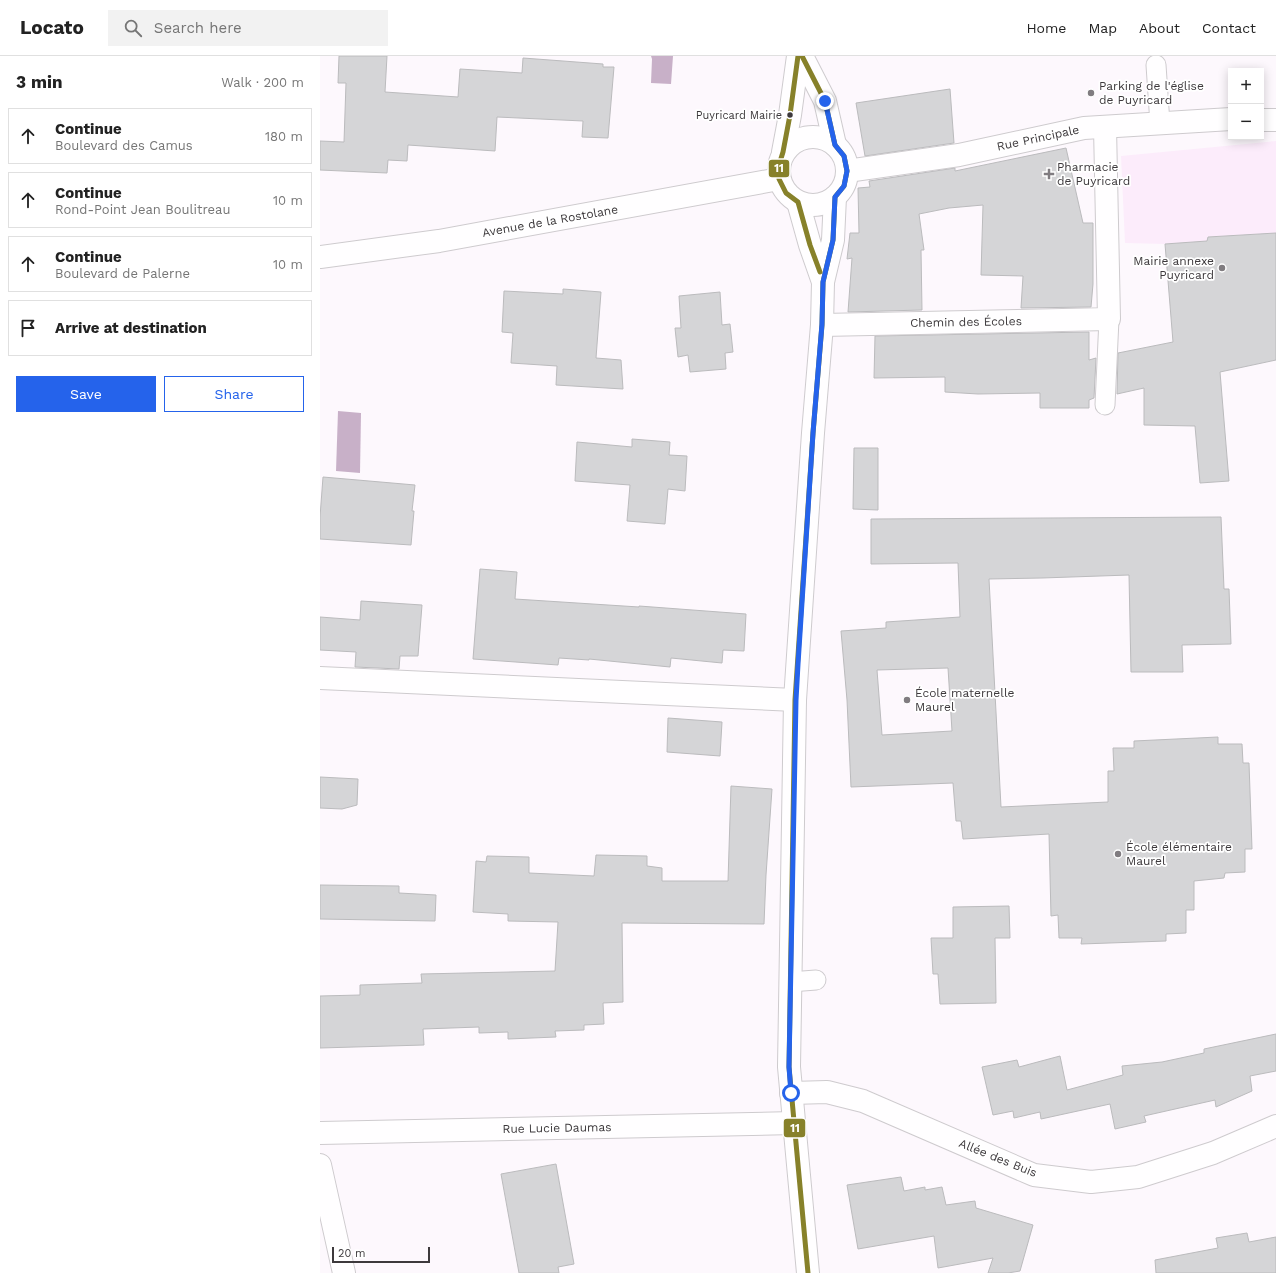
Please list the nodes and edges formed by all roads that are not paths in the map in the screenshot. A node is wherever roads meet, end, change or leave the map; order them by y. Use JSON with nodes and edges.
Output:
{"nodes":[{"id":1,"x":798,"y":56,"type":"edge"},
{"id":2,"x":802,"y":56,"type":"edge"},
{"id":3,"x":1156,"y":65,"type":"dead end"},
{"id":4,"x":1228,"y":119,"type":"edge"},
{"id":5,"x":1264,"y":120,"type":"edge"},
{"id":6,"x":1276,"y":120,"type":"edge"},
{"id":7,"x":1160,"y":124,"type":"junction"},
{"id":8,"x":1106,"y":127,"type":"junction"},
{"id":9,"x":835,"y":145,"type":"junction"},
{"id":10,"x":783,"y":152,"type":"junction"},
{"id":11,"x":847,"y":171,"type":"junction"},
{"id":12,"x":779,"y":179,"type":"junction"},
{"id":13,"x":835,"y":197,"type":"junction"},
{"id":14,"x":798,"y":202,"type":"junction"},
{"id":15,"x":320,"y":257,"type":"edge"},
{"id":16,"x":823,"y":282,"type":"junction"},
{"id":17,"x":1109,"y":319,"type":"junction"},
{"id":18,"x":822,"y":324,"type":"junction"},
{"id":19,"x":1105,"y":405,"type":"dead end"},
{"id":20,"x":320,"y":678,"type":"edge"},
{"id":21,"x":796,"y":700,"type":"junction"},
{"id":22,"x":816,"y":980,"type":"dead end"},
{"id":23,"x":790,"y":982,"type":"junction"},
{"id":24,"x":791,"y":1093,"type":"junction"},
{"id":25,"x":794,"y":1123,"type":"junction"},
{"id":26,"x":1276,"y":1126,"type":"edge"},
{"id":27,"x":320,"y":1133,"type":"edge"},
{"id":28,"x":320,"y":1165,"type":"edge"},
{"id":29,"x":344,"y":1273,"type":"edge"},
{"id":30,"x":808,"y":1273,"type":"edge"}],
"edges":[{"from":1,"to":10,"type":"street"},
{"from":2,"to":9,"type":"street"},
{"from":3,"to":7,"type":"lane"},
{"from":4,"to":7,"type":"street","name":"Rue Principale"},
{"from":5,"to":6,"type":"street"},
{"from":7,"to":8,"type":"street","name":"Rue Principale"},
{"from":8,"to":11,"type":"street","name":"Rue Principale"},
{"from":8,"to":17,"type":"street"},
{"from":9,"to":10,"type":"street"},
{"from":9,"to":11,"type":"street"},
{"from":10,"to":12,"type":"street"},
{"from":11,"to":13,"type":"street"},
{"from":12,"to":14,"type":"street"},
{"from":12,"to":15,"type":"street","name":"Avenue de la Rostolane"},
{"from":13,"to":14,"type":"street"},
{"from":13,"to":16,"type":"street"},
{"from":14,"to":16,"type":"street"},
{"from":16,"to":18,"type":"street"},
{"from":17,"to":18,"type":"street","name":"Chemin des Écoles"},
{"from":17,"to":19,"type":"lane"},
{"from":18,"to":21,"type":"street"},
{"from":20,"to":21,"type":"street"},
{"from":21,"to":23,"type":"street"},
{"from":22,"to":23,"type":"lane"},
{"from":23,"to":24,"type":"street"},
{"from":24,"to":25,"type":"street"},
{"from":24,"to":26,"type":"street","name":"Allée des Buis"},
{"from":25,"to":27,"type":"street","name":"Rue Lucie Daumas"},
{"from":25,"to":30,"type":"street"},
{"from":28,"to":29,"type":"street"}]}
